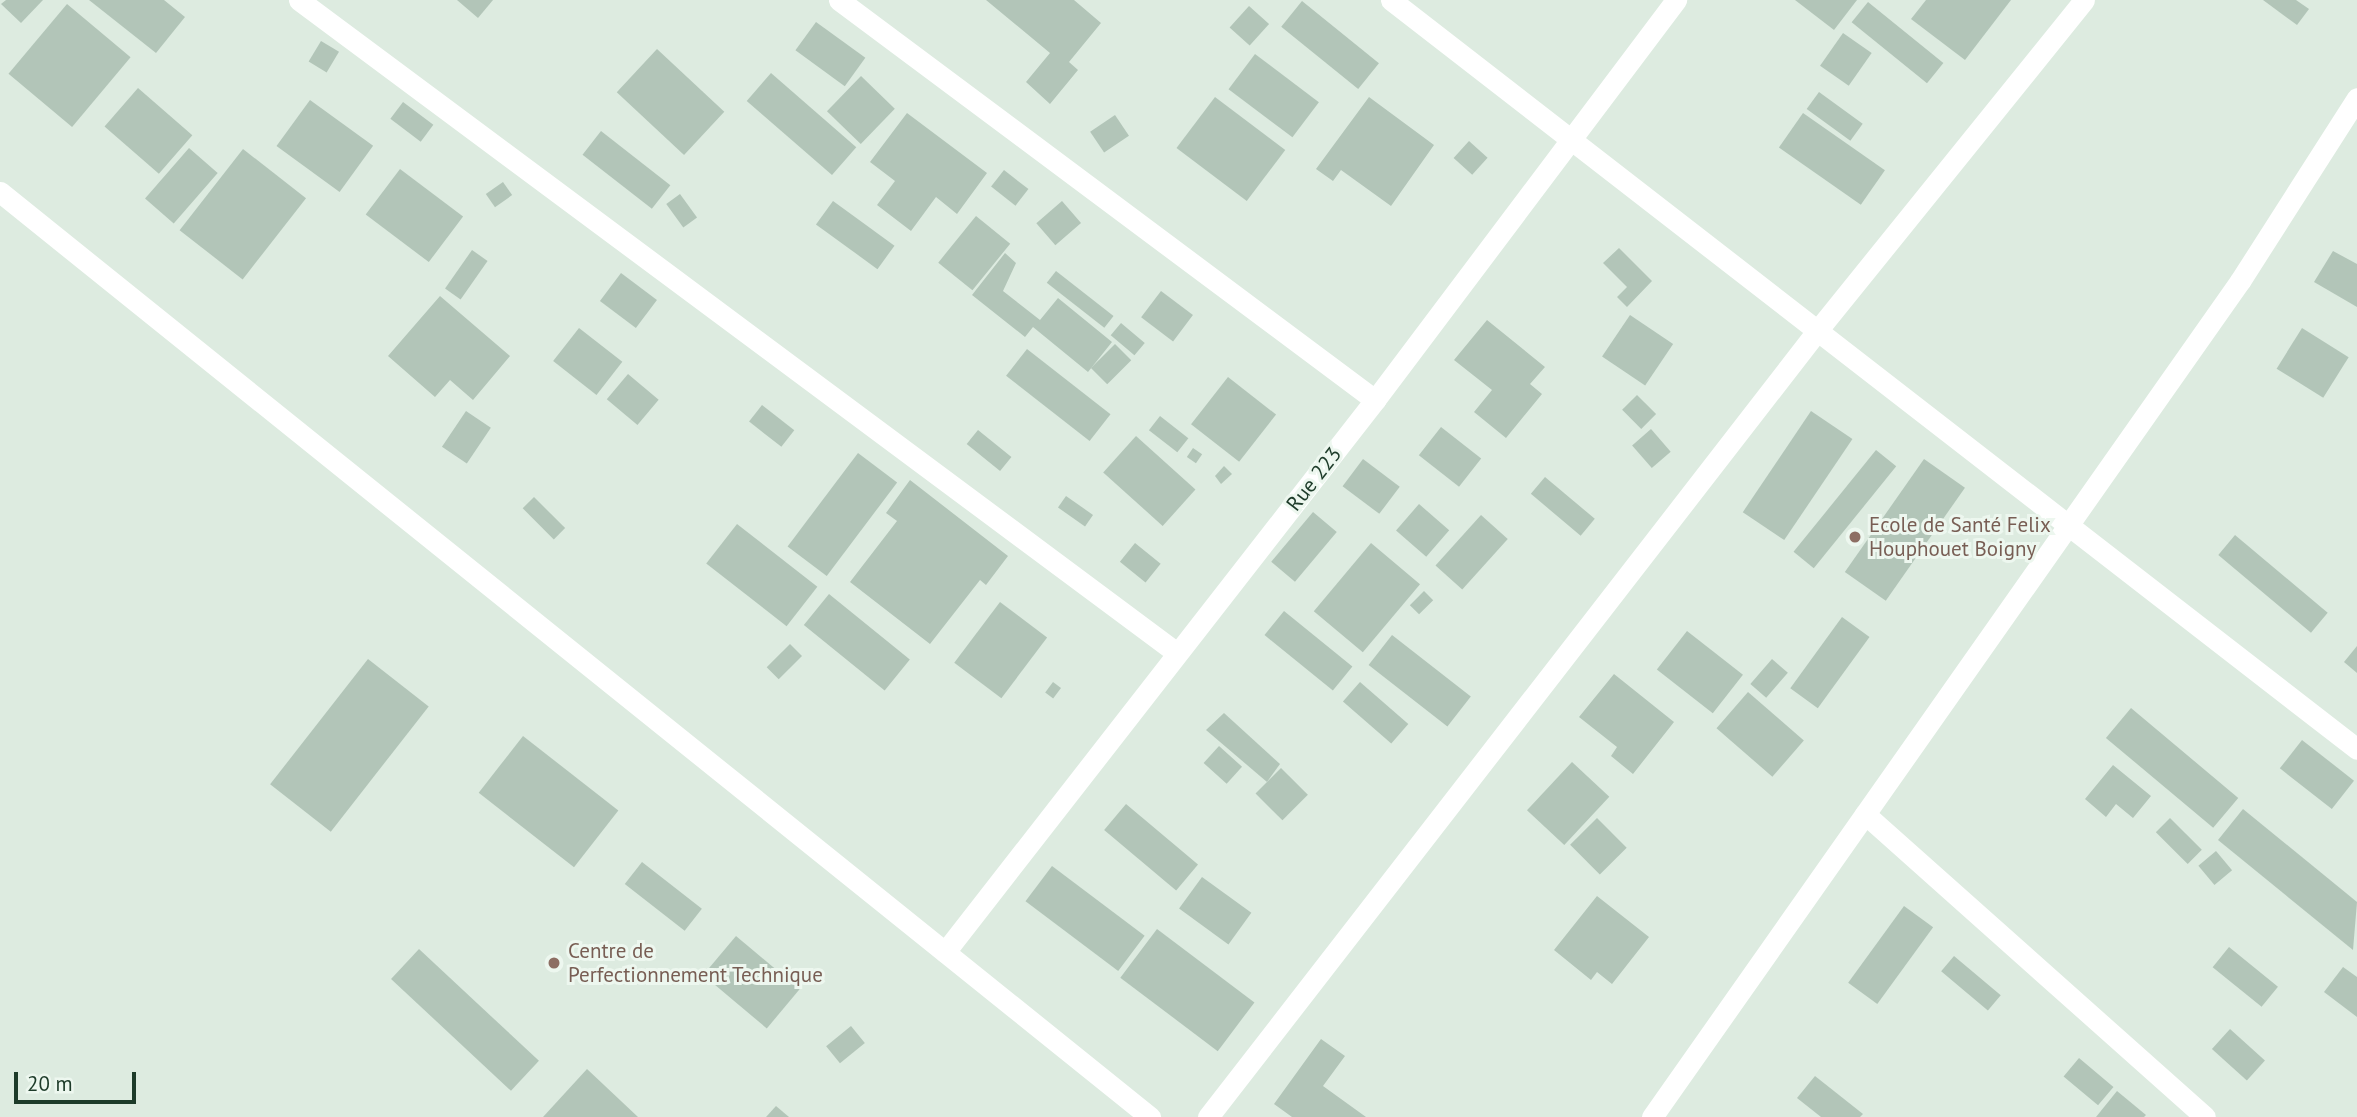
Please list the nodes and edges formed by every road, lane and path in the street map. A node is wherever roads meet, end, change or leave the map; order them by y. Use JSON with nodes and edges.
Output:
{"nodes":[{"id":1,"x":299,"y":0,"type":"edge"},
{"id":2,"x":839,"y":0,"type":"edge"},
{"id":3,"x":1391,"y":0,"type":"edge"},
{"id":4,"x":1676,"y":0,"type":"edge"},
{"id":5,"x":2084,"y":0,"type":"edge"},
{"id":6,"x":2357,"y":98,"type":"edge"},
{"id":7,"x":1570,"y":139,"type":"junction"},
{"id":8,"x":0,"y":192,"type":"edge"},
{"id":9,"x":1817,"y":331,"type":"junction"},
{"id":10,"x":1375,"y":400,"type":"junction"},
{"id":11,"x":2069,"y":522,"type":"junction"},
{"id":12,"x":1177,"y":653,"type":"junction"},
{"id":13,"x":2357,"y":749,"type":"edge"},
{"id":14,"x":1865,"y":814,"type":"junction"},
{"id":15,"x":944,"y":952,"type":"junction"},
{"id":16,"x":1150,"y":1117,"type":"edge"},
{"id":17,"x":1208,"y":1117,"type":"edge"},
{"id":18,"x":1652,"y":1117,"type":"edge"},
{"id":19,"x":2205,"y":1117,"type":"edge"}],
"edges":[{"from":1,"to":12,"type":"street"},
{"from":2,"to":10,"type":"street"},
{"from":3,"to":7,"type":"street"},
{"from":4,"to":7,"type":"street","name":"Rue 223"},
{"from":5,"to":9,"type":"street"},
{"from":6,"to":11,"type":"street"},
{"from":7,"to":9,"type":"street"},
{"from":7,"to":10,"type":"street","name":"Rue 223"},
{"from":8,"to":15,"type":"street"},
{"from":9,"to":11,"type":"street"},
{"from":9,"to":17,"type":"street"},
{"from":10,"to":12,"type":"street","name":"Rue 223"},
{"from":11,"to":13,"type":"street"},
{"from":11,"to":14,"type":"street"},
{"from":12,"to":15,"type":"street","name":"Rue 223"},
{"from":14,"to":18,"type":"street"},
{"from":14,"to":19,"type":"street"},
{"from":15,"to":16,"type":"street"}]}
